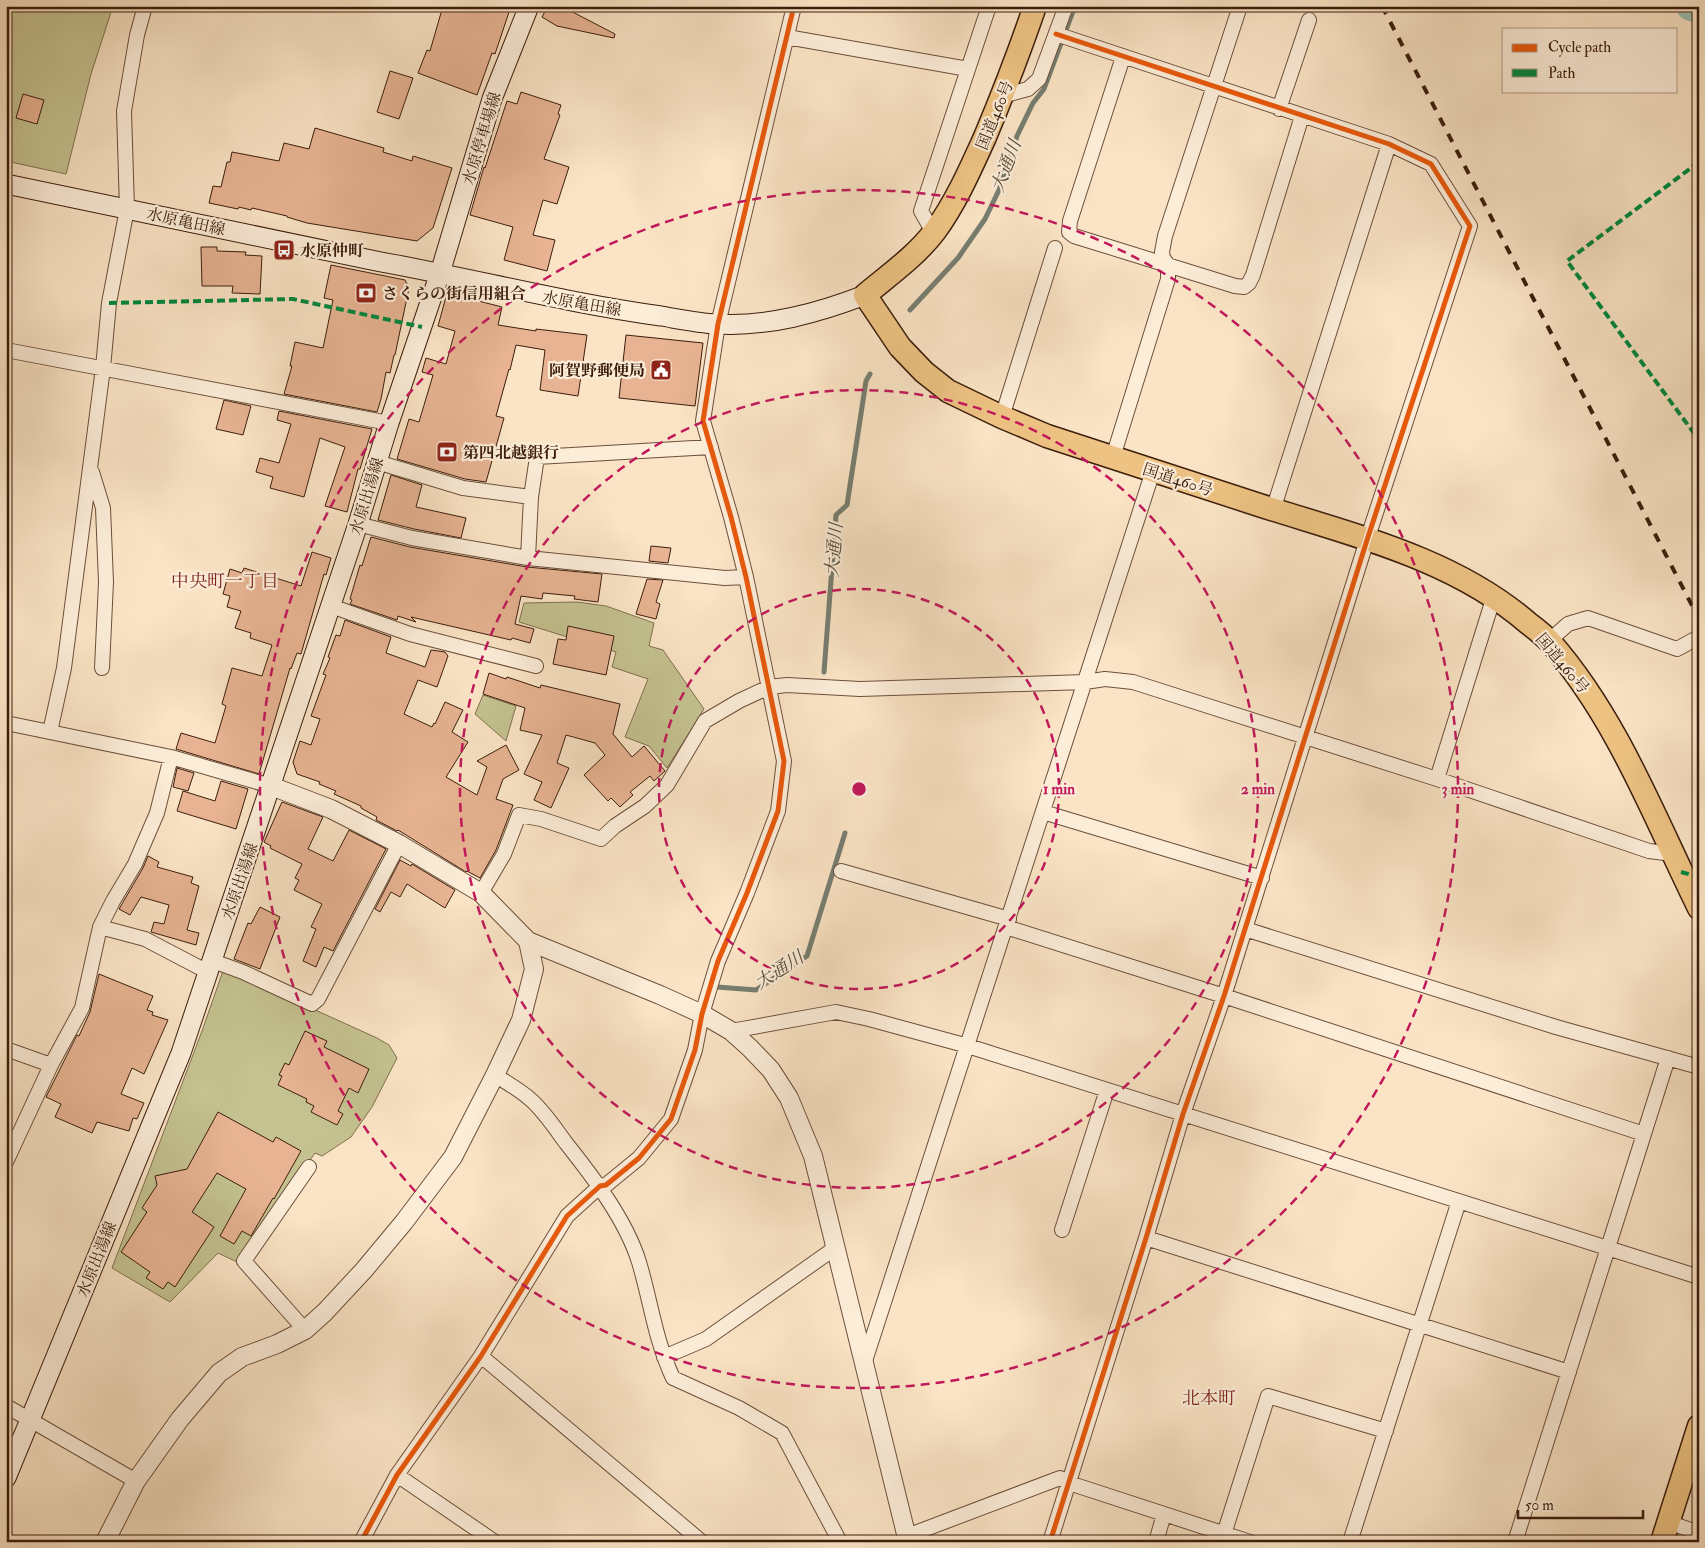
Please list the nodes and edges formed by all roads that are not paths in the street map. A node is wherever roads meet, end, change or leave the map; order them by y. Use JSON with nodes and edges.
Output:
{"nodes":[{"id":1,"x":145,"y":6,"type":"edge"},
{"id":2,"x":529,"y":6,"type":"edge"},
{"id":3,"x":794,"y":6,"type":"edge"},
{"id":4,"x":989,"y":6,"type":"edge"},
{"id":5,"x":1035,"y":6,"type":"edge"},
{"id":6,"x":1066,"y":6,"type":"edge"},
{"id":7,"x":1240,"y":6,"type":"edge"},
{"id":8,"x":1309,"y":20,"type":"dead end"},
{"id":9,"x":1056,"y":34,"type":"junction"},
{"id":10,"x":787,"y":37,"type":"junction"},
{"id":11,"x":1123,"y":57,"type":"junction"},
{"id":12,"x":968,"y":69,"type":"junction"},
{"id":13,"x":1213,"y":87,"type":"junction"},
{"id":14,"x":1002,"y":96,"type":"junction"},
{"id":15,"x":1280,"y":109,"type":"junction"},
{"id":16,"x":1302,"y":116,"type":"junction"},
{"id":17,"x":1388,"y":144,"type":"junction"},
{"id":18,"x":6,"y":184,"type":"edge"},
{"id":19,"x":127,"y":209,"type":"junction"},
{"id":20,"x":934,"y":232,"type":"junction"},
{"id":21,"x":1055,"y":248,"type":"dead end"},
{"id":22,"x":1168,"y":265,"type":"junction"},
{"id":23,"x":440,"y":273,"type":"junction"},
{"id":24,"x":865,"y":295,"type":"junction"},
{"id":25,"x":718,"y":324,"type":"junction"},
{"id":26,"x":6,"y":350,"type":"edge"},
{"id":27,"x":103,"y":368,"type":"junction"},
{"id":28,"x":1002,"y":417,"type":"junction"},
{"id":29,"x":389,"y":423,"type":"junction"},
{"id":30,"x":711,"y":447,"type":"junction"},
{"id":31,"x":1113,"y":457,"type":"junction"},
{"id":32,"x":377,"y":462,"type":"junction"},
{"id":33,"x":91,"y":466,"type":"junction"},
{"id":34,"x":1153,"y":471,"type":"junction"},
{"id":35,"x":530,"y":497,"type":"junction"},
{"id":36,"x":1273,"y":510,"type":"junction"},
{"id":37,"x":358,"y":524,"type":"junction"},
{"id":38,"x":1367,"y":540,"type":"junction"},
{"id":39,"x":528,"y":558,"type":"junction"},
{"id":40,"x":746,"y":577,"type":"junction"},
{"id":41,"x":1494,"y":596,"type":"junction"},
{"id":42,"x":330,"y":606,"type":"junction"},
{"id":43,"x":1699,"y":637,"type":"edge"},
{"id":44,"x":1549,"y":641,"type":"junction"},
{"id":45,"x":536,"y":666,"type":"dead end"},
{"id":46,"x":102,"y":668,"type":"dead end"},
{"id":47,"x":1085,"y":682,"type":"junction"},
{"id":48,"x":769,"y":687,"type":"junction"},
{"id":49,"x":6,"y":723,"type":"edge"},
{"id":50,"x":50,"y":732,"type":"junction"},
{"id":51,"x":1306,"y":736,"type":"junction"},
{"id":52,"x":171,"y":757,"type":"junction"},
{"id":53,"x":1437,"y":779,"type":"junction"},
{"id":54,"x":272,"y":786,"type":"junction"},
{"id":55,"x":1043,"y":812,"type":"junction"},
{"id":56,"x":399,"y":844,"type":"junction"},
{"id":57,"x":1673,"y":854,"type":"junction"},
{"id":58,"x":841,"y":871,"type":"dead end"},
{"id":59,"x":1262,"y":878,"type":"junction"},
{"id":60,"x":481,"y":893,"type":"junction"},
{"id":61,"x":1699,"y":908,"type":"edge"},
{"id":62,"x":1008,"y":923,"type":"junction"},
{"id":63,"x":100,"y":927,"type":"junction"},
{"id":64,"x":1245,"y":929,"type":"junction"},
{"id":65,"x":528,"y":941,"type":"junction"},
{"id":66,"x":210,"y":966,"type":"junction"},
{"id":67,"x":1224,"y":996,"type":"junction"},
{"id":68,"x":702,"y":1014,"type":"junction"},
{"id":69,"x":731,"y":1031,"type":"junction"},
{"id":70,"x":968,"y":1046,"type":"junction"},
{"id":71,"x":6,"y":1049,"type":"edge"},
{"id":72,"x":1668,"y":1058,"type":"junction"},
{"id":73,"x":52,"y":1065,"type":"junction"},
{"id":74,"x":1699,"y":1067,"type":"edge"},
{"id":75,"x":496,"y":1075,"type":"junction"},
{"id":76,"x":1107,"y":1090,"type":"junction"},
{"id":77,"x":1183,"y":1114,"type":"junction"},
{"id":78,"x":1644,"y":1134,"type":"junction"},
{"id":79,"x":6,"y":1162,"type":"edge"},
{"id":80,"x":309,"y":1167,"type":"dead end"},
{"id":81,"x":600,"y":1186,"type":"junction"},
{"id":82,"x":1459,"y":1201,"type":"junction"},
{"id":83,"x":1062,"y":1230,"type":"dead end"},
{"id":84,"x":1146,"y":1238,"type":"junction"},
{"id":85,"x":835,"y":1248,"type":"junction"},
{"id":86,"x":1608,"y":1248,"type":"junction"},
{"id":87,"x":1699,"y":1277,"type":"edge"},
{"id":88,"x":1420,"y":1325,"type":"junction"},
{"id":89,"x":305,"y":1330,"type":"junction"},
{"id":90,"x":481,"y":1356,"type":"junction"},
{"id":91,"x":664,"y":1357,"type":"junction"},
{"id":92,"x":864,"y":1364,"type":"junction"},
{"id":93,"x":1569,"y":1372,"type":"junction"},
{"id":94,"x":6,"y":1406,"type":"edge"},
{"id":95,"x":29,"y":1420,"type":"junction"},
{"id":96,"x":1699,"y":1426,"type":"edge"},
{"id":97,"x":1386,"y":1431,"type":"junction"},
{"id":98,"x":397,"y":1475,"type":"junction"},
{"id":99,"x":6,"y":1478,"type":"edge"},
{"id":100,"x":136,"y":1481,"type":"junction"},
{"id":101,"x":1069,"y":1483,"type":"junction"},
{"id":102,"x":1164,"y":1514,"type":"junction"},
{"id":103,"x":1665,"y":1532,"type":"edge"},
{"id":104,"x":1699,"y":1533,"type":"edge"},
{"id":105,"x":1224,"y":1534,"type":"junction"},
{"id":106,"x":907,"y":1539,"type":"edge"},
{"id":107,"x":1247,"y":1541,"type":"edge"},
{"id":108,"x":105,"y":1542,"type":"edge"},
{"id":109,"x":360,"y":1542,"type":"edge"},
{"id":110,"x":495,"y":1542,"type":"edge"},
{"id":111,"x":702,"y":1542,"type":"edge"},
{"id":112,"x":840,"y":1542,"type":"edge"},
{"id":113,"x":1050,"y":1542,"type":"edge"},
{"id":114,"x":1156,"y":1542,"type":"edge"},
{"id":115,"x":1350,"y":1542,"type":"edge"},
{"id":116,"x":1515,"y":1542,"type":"edge"}],
"edges":[{"from":1,"to":19,"type":"street"},
{"from":2,"to":23,"type":"main road","name":"水原停車場線"},
{"from":3,"to":10,"type":"street"},
{"from":4,"to":12,"type":"street"},
{"from":5,"to":14,"type":"highway","name":"国道460号"},
{"from":6,"to":9,"type":"street"},
{"from":7,"to":13,"type":"street"},
{"from":8,"to":15,"type":"street"},
{"from":9,"to":11,"type":"street"},
{"from":9,"to":14,"type":"street"},
{"from":10,"to":12,"type":"street"},
{"from":10,"to":25,"type":"street"},
{"from":11,"to":13,"type":"street"},
{"from":11,"to":22,"type":"street"},
{"from":12,"to":20,"type":"street"},
{"from":13,"to":15,"type":"street"},
{"from":13,"to":22,"type":"street"},
{"from":14,"to":20,"type":"highway","name":"国道460号"},
{"from":15,"to":16,"type":"street"},
{"from":16,"to":17,"type":"street"},
{"from":16,"to":22,"type":"street"},
{"from":17,"to":36,"type":"street"},
{"from":17,"to":38,"type":"street"},
{"from":18,"to":19,"type":"main road","name":"水原亀田線"},
{"from":19,"to":23,"type":"main road","name":"水原亀田線"},
{"from":19,"to":27,"type":"street"},
{"from":20,"to":24,"type":"highway","name":"国道460号"},
{"from":21,"to":28,"type":"street"},
{"from":22,"to":31,"type":"street"},
{"from":23,"to":25,"type":"main road","name":"水原亀田線"},
{"from":23,"to":29,"type":"main road","name":"水原出湯線"},
{"from":24,"to":25,"type":"main road","name":"水原亀田線"},
{"from":24,"to":28,"type":"highway","name":"国道460号"},
{"from":25,"to":30,"type":"street"},
{"from":26,"to":27,"type":"street"},
{"from":27,"to":29,"type":"street"},
{"from":27,"to":33,"type":"street"},
{"from":28,"to":31,"type":"highway","name":"国道460号"},
{"from":29,"to":32,"type":"main road","name":"水原出湯線"},
{"from":30,"to":35,"type":"street"},
{"from":30,"to":40,"type":"street"},
{"from":31,"to":34,"type":"highway","name":"国道460号"},
{"from":32,"to":35,"type":"street"},
{"from":32,"to":37,"type":"main road","name":"水原出湯線"},
{"from":33,"to":46,"type":"street"},
{"from":33,"to":50,"type":"street"},
{"from":34,"to":36,"type":"highway","name":"国道460号"},
{"from":34,"to":47,"type":"street"},
{"from":35,"to":39,"type":"street"},
{"from":36,"to":38,"type":"highway","name":"国道460号"},
{"from":37,"to":39,"type":"street"},
{"from":37,"to":42,"type":"main road","name":"水原出湯線"},
{"from":38,"to":41,"type":"highway","name":"国道460号"},
{"from":38,"to":51,"type":"street"},
{"from":39,"to":40,"type":"street"},
{"from":40,"to":48,"type":"street"},
{"from":41,"to":44,"type":"highway","name":"国道460号"},
{"from":41,"to":53,"type":"street"},
{"from":42,"to":45,"type":"street"},
{"from":42,"to":54,"type":"main road","name":"水原出湯線"},
{"from":43,"to":44,"type":"street"},
{"from":44,"to":57,"type":"highway","name":"国道460号"},
{"from":47,"to":48,"type":"street"},
{"from":47,"to":51,"type":"street"},
{"from":47,"to":55,"type":"street"},
{"from":48,"to":60,"type":"street"},
{"from":48,"to":68,"type":"street"},
{"from":49,"to":50,"type":"street"},
{"from":50,"to":52,"type":"street"},
{"from":51,"to":53,"type":"street"},
{"from":51,"to":59,"type":"street"},
{"from":52,"to":54,"type":"street"},
{"from":52,"to":63,"type":"street"},
{"from":53,"to":57,"type":"street"},
{"from":54,"to":56,"type":"street"},
{"from":54,"to":66,"type":"main road","name":"水原出湯線"},
{"from":55,"to":59,"type":"street"},
{"from":55,"to":62,"type":"street"},
{"from":56,"to":60,"type":"street"},
{"from":56,"to":66,"type":"street"},
{"from":57,"to":61,"type":"highway","name":"国道460号"},
{"from":58,"to":62,"type":"street"},
{"from":59,"to":64,"type":"street"},
{"from":60,"to":65,"type":"street"},
{"from":62,"to":67,"type":"street"},
{"from":62,"to":70,"type":"street"},
{"from":63,"to":66,"type":"street"},
{"from":63,"to":73,"type":"street"},
{"from":64,"to":67,"type":"street"},
{"from":64,"to":72,"type":"street"},
{"from":65,"to":68,"type":"street"},
{"from":65,"to":75,"type":"street"},
{"from":66,"to":95,"type":"main road","name":"水原出湯線"},
{"from":67,"to":77,"type":"street"},
{"from":67,"to":78,"type":"street"},
{"from":68,"to":69,"type":"street"},
{"from":68,"to":81,"type":"street"},
{"from":69,"to":70,"type":"street"},
{"from":69,"to":85,"type":"street"},
{"from":70,"to":76,"type":"street"},
{"from":70,"to":92,"type":"street"},
{"from":71,"to":73,"type":"street"},
{"from":72,"to":74,"type":"street"},
{"from":72,"to":78,"type":"street"},
{"from":73,"to":79,"type":"street"},
{"from":75,"to":81,"type":"street"},
{"from":75,"to":89,"type":"street"},
{"from":76,"to":77,"type":"street"},
{"from":76,"to":83,"type":"street"},
{"from":77,"to":82,"type":"street"},
{"from":77,"to":84,"type":"street"},
{"from":78,"to":86,"type":"street"},
{"from":80,"to":89,"type":"street"},
{"from":81,"to":90,"type":"street"},
{"from":81,"to":91,"type":"street"},
{"from":82,"to":86,"type":"street"},
{"from":82,"to":88,"type":"street"},
{"from":84,"to":88,"type":"street"},
{"from":84,"to":101,"type":"street"},
{"from":85,"to":91,"type":"street"},
{"from":85,"to":92,"type":"street"},
{"from":86,"to":87,"type":"street"},
{"from":86,"to":93,"type":"street"},
{"from":88,"to":93,"type":"street"},
{"from":88,"to":97,"type":"street"},
{"from":89,"to":100,"type":"street"},
{"from":90,"to":98,"type":"street"},
{"from":90,"to":111,"type":"street"},
{"from":91,"to":112,"type":"street"},
{"from":92,"to":106,"type":"street"},
{"from":93,"to":116,"type":"street"},
{"from":94,"to":95,"type":"street"},
{"from":95,"to":99,"type":"main road","name":"水原出湯線"},
{"from":95,"to":100,"type":"street"},
{"from":96,"to":103,"type":"highway"},
{"from":97,"to":105,"type":"street"},
{"from":97,"to":115,"type":"street"},
{"from":98,"to":109,"type":"street"},
{"from":98,"to":110,"type":"street"},
{"from":100,"to":108,"type":"street"},
{"from":101,"to":102,"type":"street"},
{"from":101,"to":106,"type":"street"},
{"from":101,"to":113,"type":"street"},
{"from":102,"to":105,"type":"street"},
{"from":102,"to":114,"type":"street"},
{"from":103,"to":104,"type":"street"},
{"from":105,"to":107,"type":"street"}]}
